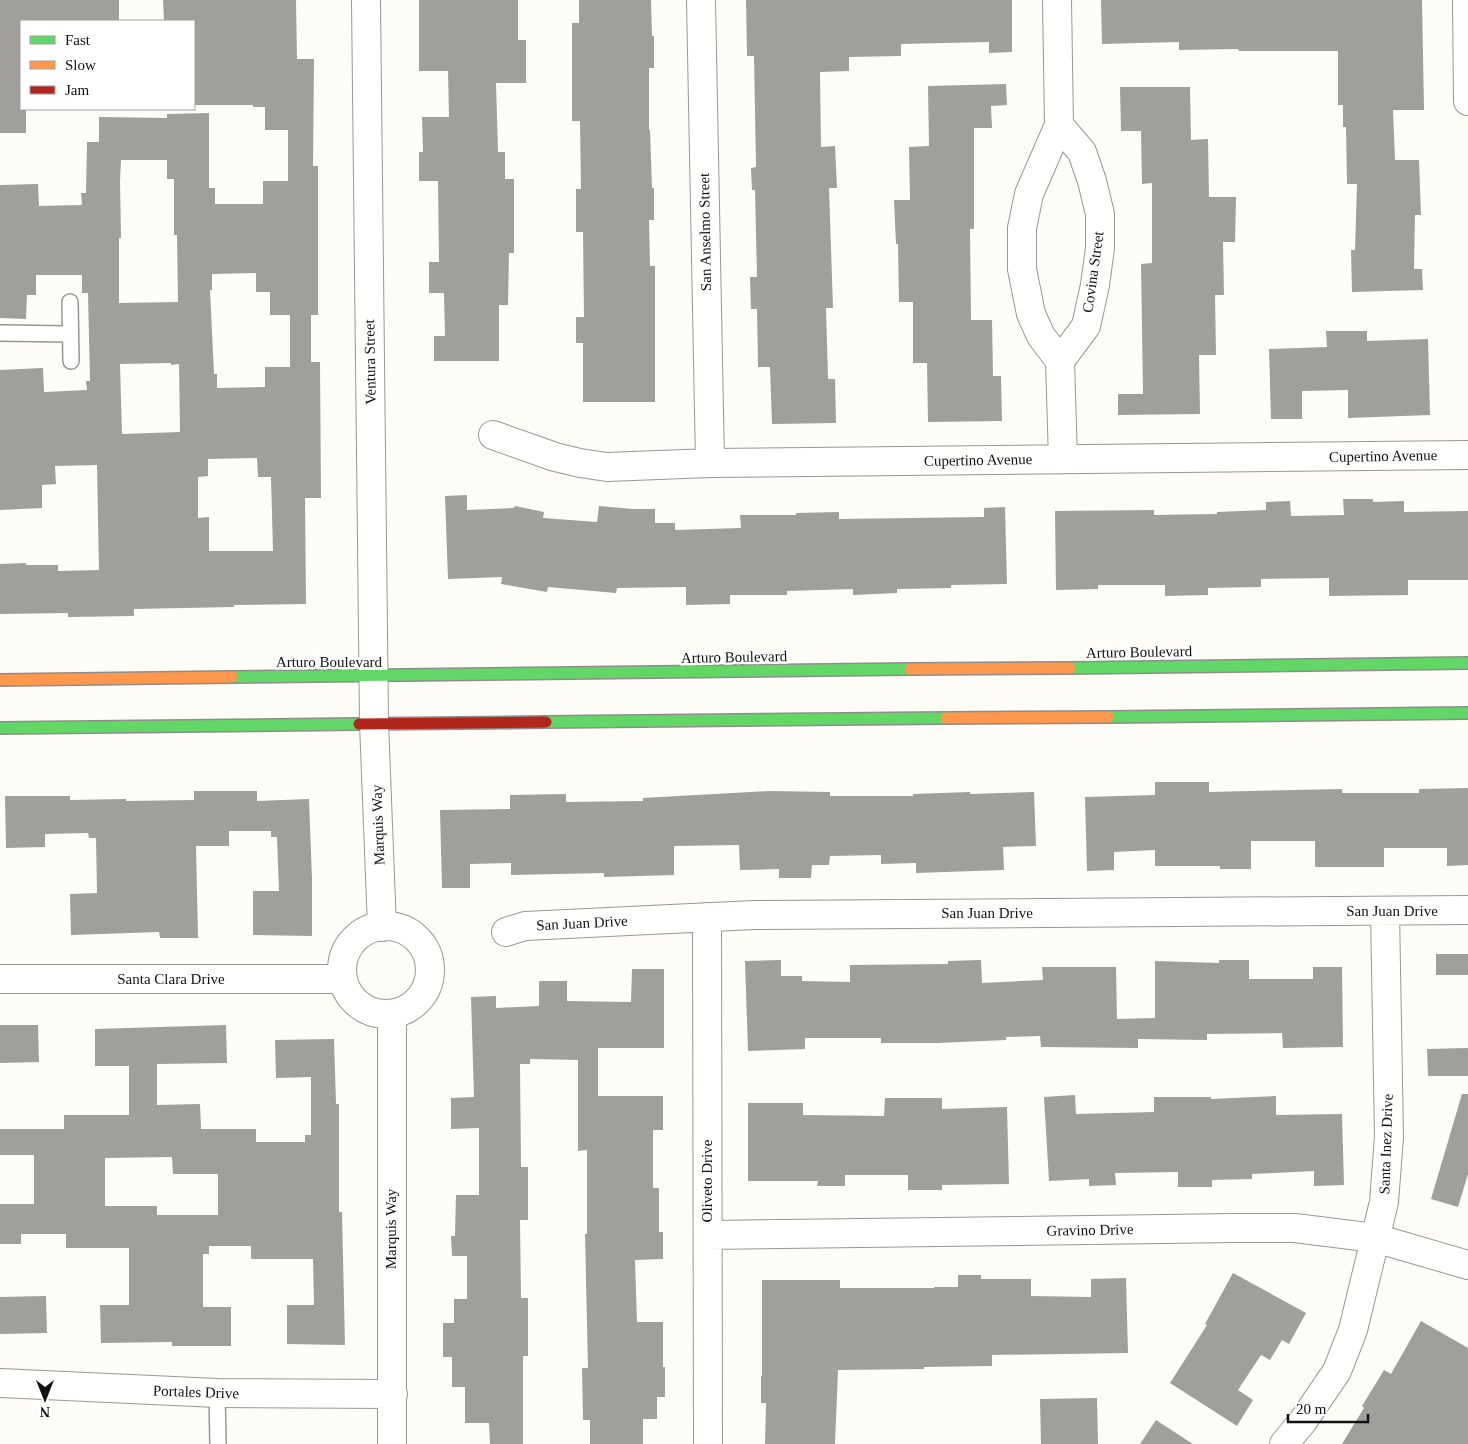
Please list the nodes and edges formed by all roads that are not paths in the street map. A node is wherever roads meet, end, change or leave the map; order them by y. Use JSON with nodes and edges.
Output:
{"nodes":[{"id":1,"x":366,"y":0,"type":"edge"},
{"id":2,"x":700,"y":0,"type":"edge"},
{"id":3,"x":1057,"y":0,"type":"edge"},
{"id":4,"x":1467,"y":0,"type":"edge"},
{"id":5,"x":1468,"y":102,"type":"edge"},
{"id":6,"x":1059,"y":125,"type":"junction"},
{"id":7,"x":70,"y":302,"type":"dead end"},
{"id":8,"x":0,"y":333,"type":"edge"},
{"id":9,"x":70,"y":334,"type":"junction"},
{"id":10,"x":71,"y":361,"type":"dead end"},
{"id":11,"x":1060,"y":361,"type":"junction"},
{"id":12,"x":493,"y":434,"type":"dead end"},
{"id":13,"x":1468,"y":455,"type":"edge"},
{"id":14,"x":1062,"y":460,"type":"junction"},
{"id":15,"x":710,"y":463,"type":"junction"},
{"id":16,"x":1468,"y":663,"type":"edge"},
{"id":17,"x":374,"y":677,"type":"junction"},
{"id":18,"x":0,"y":680,"type":"edge"},
{"id":19,"x":1468,"y":713,"type":"edge"},
{"id":20,"x":374,"y":723,"type":"junction"},
{"id":21,"x":0,"y":728,"type":"edge"},
{"id":22,"x":1468,"y":910,"type":"edge"},
{"id":23,"x":1385,"y":911,"type":"junction"},
{"id":24,"x":706,"y":917,"type":"junction"},
{"id":25,"x":382,"y":927,"type":"junction"},
{"id":26,"x":506,"y":932,"type":"dead end"},
{"id":27,"x":0,"y":979,"type":"edge"},
{"id":28,"x":342,"y":979,"type":"junction"},
{"id":29,"x":392,"y":1014,"type":"junction"},
{"id":30,"x":708,"y":1235,"type":"junction"},
{"id":31,"x":1375,"y":1238,"type":"junction"},
{"id":32,"x":1468,"y":1265,"type":"edge"},
{"id":33,"x":0,"y":1383,"type":"edge"},
{"id":34,"x":217,"y":1393,"type":"junction"},
{"id":35,"x":393,"y":1394,"type":"junction"},
{"id":36,"x":218,"y":1444,"type":"edge"},
{"id":37,"x":392,"y":1444,"type":"edge"},
{"id":38,"x":708,"y":1444,"type":"edge"},
{"id":39,"x":1284,"y":1444,"type":"edge"}],
"edges":[{"from":1,"to":17,"type":"street","name":"Ventura Street"},
{"from":2,"to":15,"type":"street","name":"San Anselmo Street"},
{"from":3,"to":6,"type":"street"},
{"from":4,"to":5,"type":"street"},
{"from":6,"to":11,"type":"street"},
{"from":6,"to":11,"type":"street","name":"Covina Street"},
{"from":7,"to":9,"type":"lane"},
{"from":8,"to":9,"type":"lane"},
{"from":9,"to":10,"type":"lane"},
{"from":11,"to":14,"type":"street"},
{"from":12,"to":15,"type":"street","name":"Cupertino Avenue"},
{"from":13,"to":14,"type":"street","name":"Cupertino Avenue"},
{"from":14,"to":15,"type":"street","name":"Cupertino Avenue"},
{"from":16,"to":17,"type":"street","name":"Arturo Boulevard"},
{"from":17,"to":18,"type":"street","name":"Arturo Boulevard"},
{"from":17,"to":20,"type":"street","name":"Ventura Street"},
{"from":19,"to":20,"type":"street"},
{"from":20,"to":21,"type":"street"},
{"from":20,"to":25,"type":"street","name":"Marquis Way"},
{"from":22,"to":23,"type":"street","name":"San Juan Drive"},
{"from":23,"to":24,"type":"street","name":"San Juan Drive"},
{"from":23,"to":31,"type":"street","name":"Santa Inez Drive"},
{"from":24,"to":26,"type":"street","name":"San Juan Drive"},
{"from":24,"to":30,"type":"street","name":"Oliveto Drive"},
{"from":25,"to":28,"type":"street"},
{"from":25,"to":29,"type":"street"},
{"from":27,"to":28,"type":"street","name":"Santa Clara Drive"},
{"from":28,"to":29,"type":"street"},
{"from":29,"to":35,"type":"street","name":"Marquis Way"},
{"from":30,"to":31,"type":"street","name":"Gravino Drive"},
{"from":30,"to":38,"type":"street","name":"Oliveto Drive"},
{"from":31,"to":32,"type":"street","name":"Gravino Drive"},
{"from":31,"to":39,"type":"street","name":"Santa Inez Drive"},
{"from":33,"to":34,"type":"street","name":"Portales Drive"},
{"from":34,"to":35,"type":"street","name":"Portales Drive"},
{"from":34,"to":36,"type":"lane"},
{"from":35,"to":37,"type":"street","name":"Marquis Way"}]}
